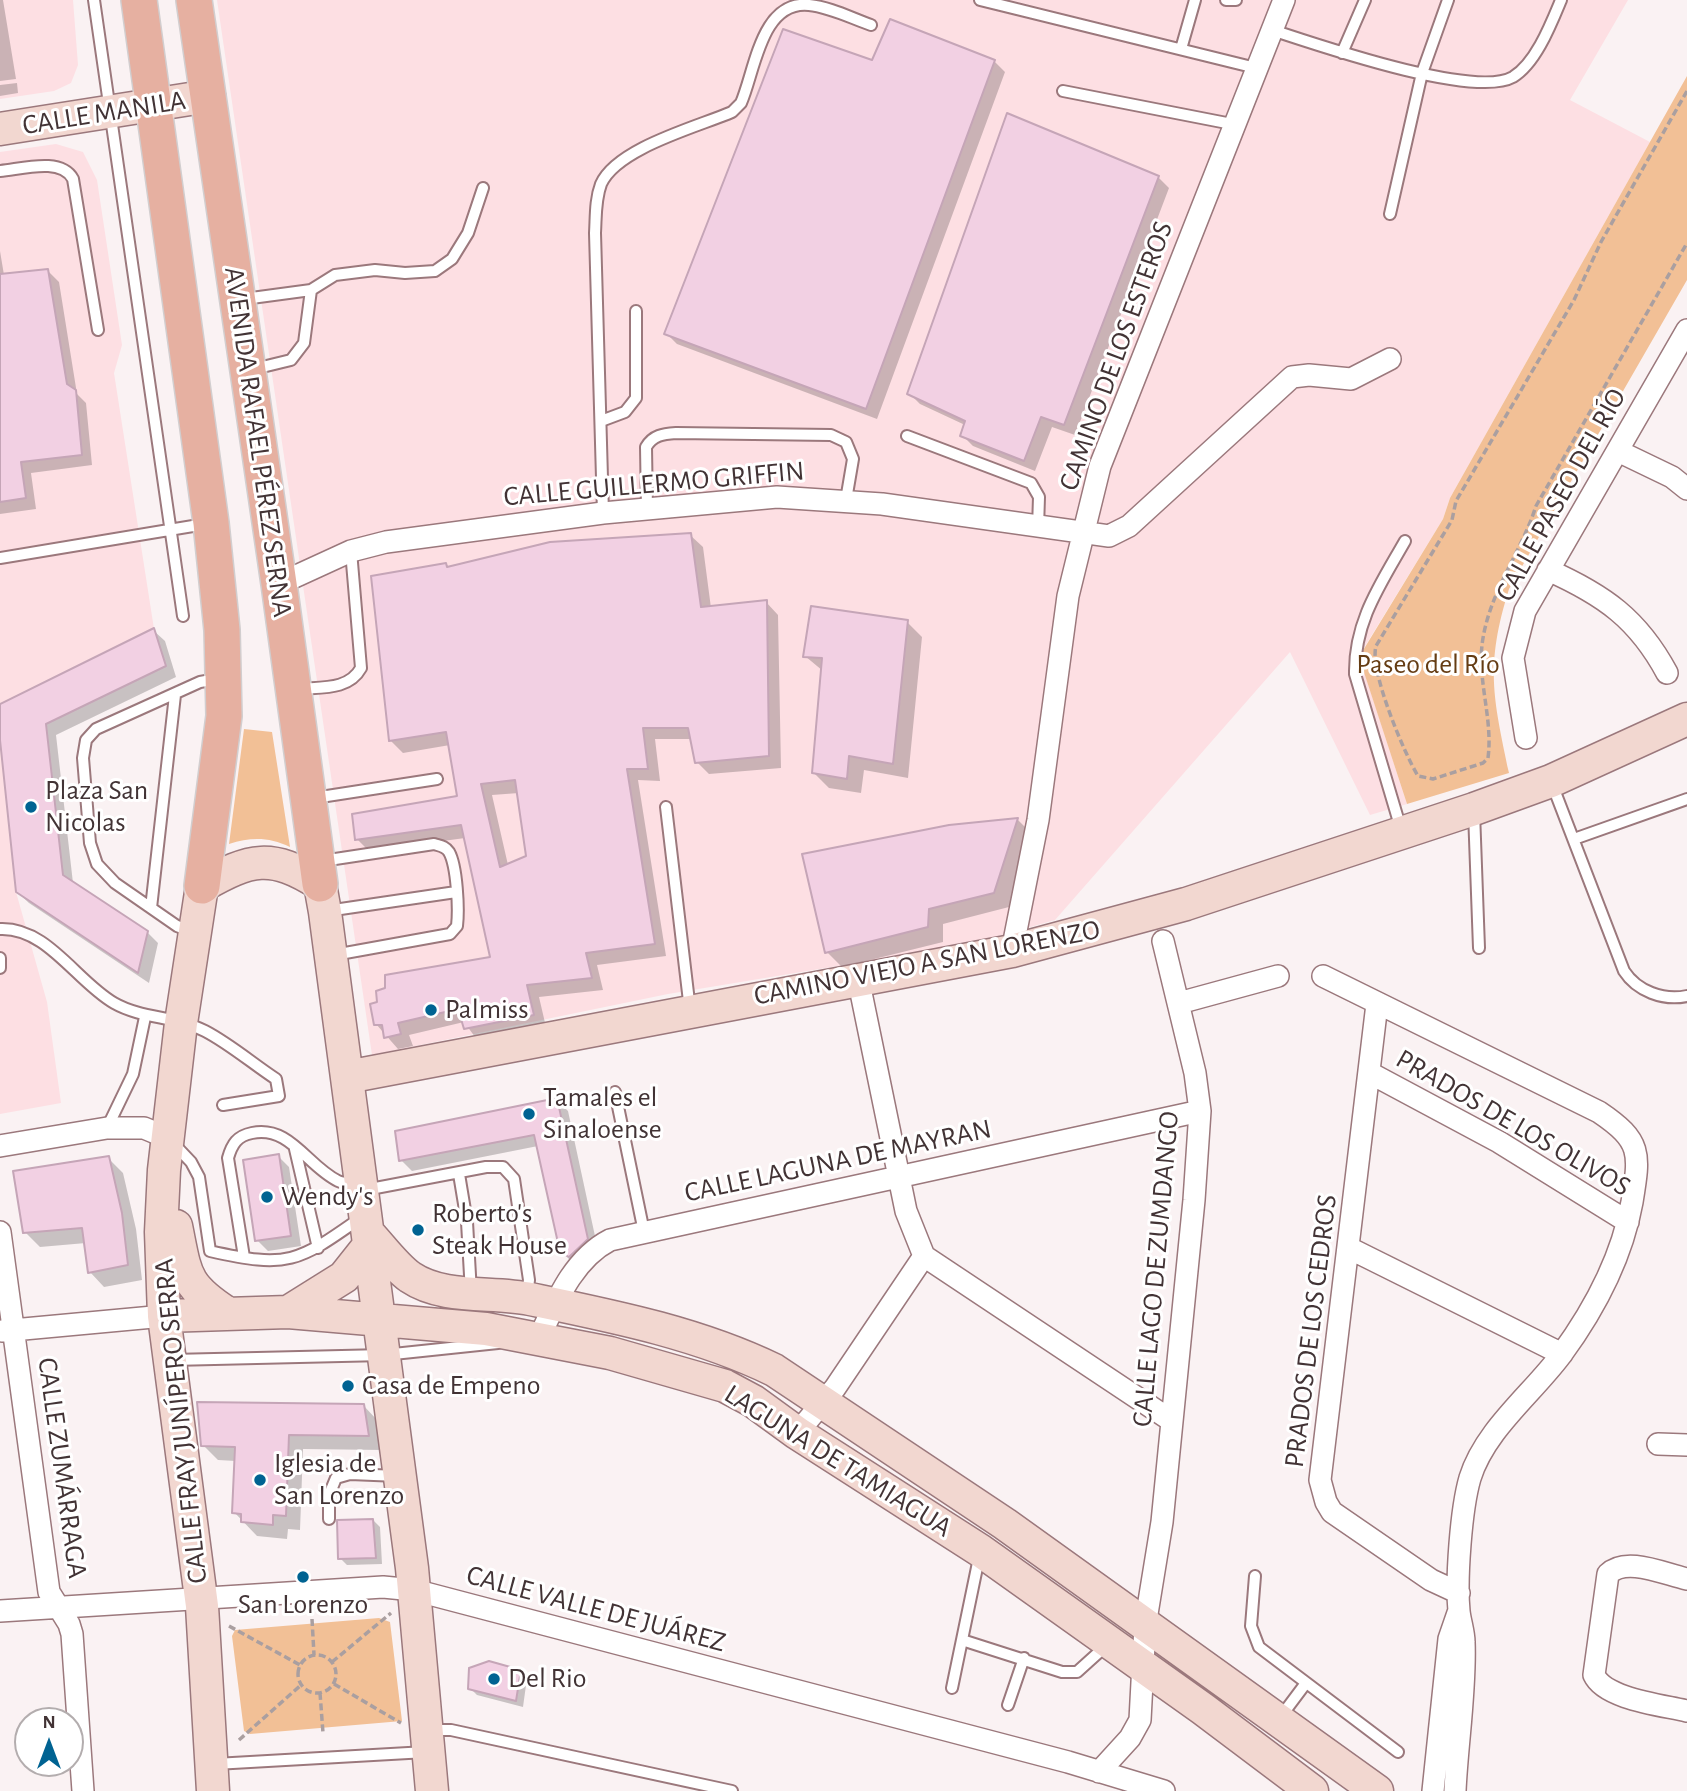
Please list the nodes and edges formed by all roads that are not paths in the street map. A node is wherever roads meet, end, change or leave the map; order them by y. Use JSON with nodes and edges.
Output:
{"nodes":[{"id":1,"x":94,"y":0,"type":"edge"},
{"id":2,"x":139,"y":0,"type":"edge"},
{"id":3,"x":194,"y":0,"type":"edge"},
{"id":4,"x":980,"y":0,"type":"edge"},
{"id":5,"x":1195,"y":0,"type":"edge"},
{"id":6,"x":1226,"y":0,"type":"edge"},
{"id":7,"x":1236,"y":0,"type":"edge"},
{"id":8,"x":1284,"y":0,"type":"edge"},
{"id":9,"x":1366,"y":0,"type":"edge"},
{"id":10,"x":1448,"y":0,"type":"edge"},
{"id":11,"x":1561,"y":0,"type":"edge"},
{"id":12,"x":871,"y":25,"type":"dead end"},
{"id":13,"x":1272,"y":30,"type":"junction"},
{"id":14,"x":1181,"y":49,"type":"junction"},
{"id":15,"x":1342,"y":53,"type":"junction"},
{"id":16,"x":1256,"y":68,"type":"junction"},
{"id":17,"x":1422,"y":73,"type":"junction"},
{"id":18,"x":1063,"y":90,"type":"dead end"},
{"id":19,"x":209,"y":96,"type":"junction"},
{"id":20,"x":155,"y":104,"type":"junction"},
{"id":21,"x":110,"y":110,"type":"junction"},
{"id":22,"x":1237,"y":125,"type":"junction"},
{"id":23,"x":0,"y":129,"type":"edge"},
{"id":24,"x":0,"y":171,"type":"edge"},
{"id":25,"x":483,"y":188,"type":"dead end"},
{"id":26,"x":1390,"y":214,"type":"dead end"},
{"id":27,"x":311,"y":290,"type":"junction"},
{"id":28,"x":237,"y":300,"type":"junction"},
{"id":29,"x":636,"y":311,"type":"dead end"},
{"id":30,"x":98,"y":330,"type":"dead end"},
{"id":31,"x":1687,"y":331,"type":"edge"},
{"id":32,"x":1390,"y":359,"type":"dead end"},
{"id":33,"x":248,"y":371,"type":"junction"},
{"id":34,"x":601,"y":421,"type":"junction"},
{"id":35,"x":907,"y":436,"type":"dead end"},
{"id":36,"x":1618,"y":451,"type":"junction"},
{"id":37,"x":1687,"y":489,"type":"edge"},
{"id":38,"x":846,"y":500,"type":"junction"},
{"id":39,"x":647,"y":509,"type":"junction"},
{"id":40,"x":603,"y":513,"type":"junction"},
{"id":41,"x":211,"y":523,"type":"junction"},
{"id":42,"x":172,"y":528,"type":"junction"},
{"id":43,"x":1038,"y":528,"type":"junction"},
{"id":44,"x":1082,"y":535,"type":"junction"},
{"id":45,"x":1405,"y":541,"type":"dead end"},
{"id":46,"x":351,"y":551,"type":"junction"},
{"id":47,"x":0,"y":558,"type":"edge"},
{"id":48,"x":1548,"y":570,"type":"junction"},
{"id":49,"x":279,"y":584,"type":"junction"},
{"id":50,"x":183,"y":616,"type":"dead end"},
{"id":51,"x":1667,"y":674,"type":"dead end"},
{"id":52,"x":225,"y":678,"type":"junction"},
{"id":53,"x":293,"y":690,"type":"junction"},
{"id":54,"x":174,"y":695,"type":"junction"},
{"id":55,"x":1687,"y":719,"type":"edge"},
{"id":56,"x":1526,"y":738,"type":"dead end"},
{"id":57,"x":437,"y":779,"type":"dead end"},
{"id":58,"x":1550,"y":781,"type":"junction"},
{"id":59,"x":308,"y":799,"type":"junction"},
{"id":60,"x":1687,"y":799,"type":"edge"},
{"id":61,"x":666,"y":807,"type":"dead end"},
{"id":62,"x":1474,"y":809,"type":"junction"},
{"id":63,"x":1401,"y":831,"type":"junction"},
{"id":64,"x":1574,"y":839,"type":"junction"},
{"id":65,"x":202,"y":886,"type":"junction"},
{"id":66,"x":320,"y":886,"type":"junction"},
{"id":67,"x":456,"y":891,"type":"junction"},
{"id":68,"x":151,"y":908,"type":"junction"},
{"id":69,"x":0,"y":929,"type":"edge"},
{"id":70,"x":194,"y":933,"type":"junction"},
{"id":71,"x":1163,"y":941,"type":"dead end"},
{"id":72,"x":1479,"y":947,"type":"dead end"},
{"id":73,"x":1012,"y":951,"type":"junction"},
{"id":74,"x":332,"y":955,"type":"junction"},
{"id":75,"x":0,"y":958,"type":"edge"},
{"id":76,"x":0,"y":968,"type":"edge"},
{"id":77,"x":1278,"y":976,"type":"dead end"},
{"id":78,"x":1323,"y":976,"type":"dead end"},
{"id":79,"x":858,"y":978,"type":"junction"},
{"id":80,"x":1687,"y":996,"type":"edge"},
{"id":81,"x":1179,"y":1003,"type":"junction"},
{"id":82,"x":1377,"y":1004,"type":"junction"},
{"id":83,"x":690,"y":1010,"type":"junction"},
{"id":84,"x":145,"y":1017,"type":"junction"},
{"id":85,"x":181,"y":1023,"type":"junction"},
{"id":86,"x":1370,"y":1073,"type":"junction"},
{"id":87,"x":347,"y":1077,"type":"junction"},
{"id":88,"x":615,"y":1092,"type":"dead end"},
{"id":89,"x":223,"y":1105,"type":"dead end"},
{"id":90,"x":1200,"y":1111,"type":"junction"},
{"id":91,"x":107,"y":1128,"type":"junction"},
{"id":92,"x":168,"y":1138,"type":"junction"},
{"id":93,"x":0,"y":1146,"type":"edge"},
{"id":94,"x":295,"y":1149,"type":"junction"},
{"id":95,"x":164,"y":1170,"type":"junction"},
{"id":96,"x":459,"y":1174,"type":"junction"},
{"id":97,"x":898,"y":1178,"type":"junction"},
{"id":98,"x":367,"y":1213,"type":"junction"},
{"id":99,"x":1628,"y":1222,"type":"junction"},
{"id":100,"x":0,"y":1232,"type":"edge"},
{"id":101,"x":644,"y":1232,"type":"junction"},
{"id":102,"x":318,"y":1248,"type":"junction"},
{"id":103,"x":1349,"y":1248,"type":"junction"},
{"id":104,"x":196,"y":1253,"type":"junction"},
{"id":105,"x":924,"y":1255,"type":"junction"},
{"id":106,"x":244,"y":1257,"type":"junction"},
{"id":107,"x":471,"y":1293,"type":"junction"},
{"id":108,"x":541,"y":1301,"type":"junction"},
{"id":109,"x":288,"y":1312,"type":"junction"},
{"id":110,"x":228,"y":1313,"type":"junction"},
{"id":111,"x":164,"y":1316,"type":"junction"},
{"id":112,"x":380,"y":1320,"type":"junction"},
{"id":113,"x":7,"y":1331,"type":"edge"},
{"id":114,"x":539,"y":1338,"type":"junction"},
{"id":115,"x":1562,"y":1354,"type":"junction"},
{"id":116,"x":384,"y":1355,"type":"junction"},
{"id":117,"x":170,"y":1360,"type":"junction"},
{"id":118,"x":823,"y":1402,"type":"junction"},
{"id":119,"x":1172,"y":1421,"type":"junction"},
{"id":120,"x":797,"y":1433,"type":"junction"},
{"id":121,"x":1658,"y":1444,"type":"dead end"},
{"id":122,"x":1687,"y":1445,"type":"edge"},
{"id":123,"x":401,"y":1477,"type":"junction"},
{"id":124,"x":329,"y":1519,"type":"dead end"},
{"id":125,"x":981,"y":1551,"type":"junction"},
{"id":126,"x":1255,"y":1576,"type":"dead end"},
{"id":127,"x":1687,"y":1578,"type":"edge"},
{"id":128,"x":414,"y":1590,"type":"junction"},
{"id":129,"x":201,"y":1597,"type":"junction"},
{"id":130,"x":1459,"y":1602,"type":"junction"},
{"id":131,"x":58,"y":1609,"type":"junction"},
{"id":132,"x":0,"y":1611,"type":"edge"},
{"id":133,"x":1145,"y":1626,"type":"junction"},
{"id":134,"x":962,"y":1640,"type":"junction"},
{"id":135,"x":1109,"y":1643,"type":"junction"},
{"id":136,"x":1024,"y":1658,"type":"junction"},
{"id":137,"x":1144,"y":1667,"type":"junction"},
{"id":138,"x":1306,"y":1683,"type":"junction"},
{"id":139,"x":952,"y":1688,"type":"dead end"},
{"id":140,"x":1008,"y":1705,"type":"dead end"},
{"id":141,"x":1687,"y":1711,"type":"edge"},
{"id":142,"x":1278,"y":1721,"type":"junction"},
{"id":143,"x":421,"y":1736,"type":"junction"},
{"id":144,"x":1398,"y":1752,"type":"dead end"},
{"id":145,"x":1099,"y":1772,"type":"junction"},
{"id":146,"x":213,"y":1778,"type":"edge"},
{"id":147,"x":83,"y":1791,"type":"edge"},
{"id":148,"x":432,"y":1791,"type":"edge"},
{"id":149,"x":732,"y":1791,"type":"edge"},
{"id":150,"x":1164,"y":1791,"type":"edge"},
{"id":151,"x":1312,"y":1791,"type":"edge"},
{"id":152,"x":1377,"y":1791,"type":"edge"},
{"id":153,"x":1433,"y":1791,"type":"edge"},
{"id":154,"x":1455,"y":1791,"type":"edge"}],
"edges":[{"from":1,"to":21,"type":"lane"},
{"from":2,"to":20,"type":"main road","name":"AVENIDA RAFAEL PÉREZ SERNA"},
{"from":3,"to":19,"type":"main road","name":"AVENIDA RAFAEL PÉREZ SERNA"},
{"from":4,"to":14,"type":"lane"},
{"from":5,"to":14,"type":"lane"},
{"from":6,"to":7,"type":"lane"},
{"from":8,"to":13,"type":"street","name":"CAMINO DE LOS ESTEROS"},
{"from":9,"to":15,"type":"lane"},
{"from":10,"to":17,"type":"lane"},
{"from":11,"to":17,"type":"lane"},
{"from":12,"to":34,"type":"lane"},
{"from":13,"to":15,"type":"lane"},
{"from":13,"to":16,"type":"street","name":"CAMINO DE LOS ESTEROS"},
{"from":14,"to":16,"type":"lane"},
{"from":15,"to":17,"type":"lane"},
{"from":16,"to":22,"type":"street","name":"CAMINO DE LOS ESTEROS"},
{"from":17,"to":26,"type":"lane"},
{"from":18,"to":22,"type":"lane"},
{"from":19,"to":20,"type":"main road","name":"CALLE MANILA"},
{"from":19,"to":28,"type":"main road","name":"AVENIDA RAFAEL PÉREZ SERNA"},
{"from":20,"to":21,"type":"main road","name":"CALLE MANILA"},
{"from":20,"to":41,"type":"main road","name":"AVENIDA RAFAEL PÉREZ SERNA"},
{"from":21,"to":23,"type":"main road","name":"CALLE MANILA"},
{"from":21,"to":42,"type":"lane"},
{"from":22,"to":44,"type":"street","name":"CAMINO DE LOS ESTEROS"},
{"from":24,"to":30,"type":"lane"},
{"from":25,"to":27,"type":"lane"},
{"from":27,"to":28,"type":"lane"},
{"from":27,"to":33,"type":"lane"},
{"from":28,"to":33,"type":"main road","name":"AVENIDA RAFAEL PÉREZ SERNA"},
{"from":29,"to":34,"type":"lane"},
{"from":31,"to":36,"type":"street","name":"CALLE PASEO DEL RÍO"},
{"from":32,"to":44,"type":"street","name":"CALLE GUILLERMO GRIFFIN"},
{"from":33,"to":49,"type":"main road","name":"AVENIDA RAFAEL PÉREZ SERNA"},
{"from":34,"to":40,"type":"lane"},
{"from":35,"to":43,"type":"lane"},
{"from":36,"to":37,"type":"street"},
{"from":36,"to":48,"type":"street","name":"CALLE PASEO DEL RÍO"},
{"from":38,"to":39,"type":"street","name":"CALLE GUILLERMO GRIFFIN"},
{"from":38,"to":39,"type":"lane"},
{"from":38,"to":43,"type":"street","name":"CALLE GUILLERMO GRIFFIN"},
{"from":39,"to":40,"type":"street","name":"CALLE GUILLERMO GRIFFIN"},
{"from":40,"to":46,"type":"street","name":"CALLE GUILLERMO GRIFFIN"},
{"from":41,"to":42,"type":"lane"},
{"from":41,"to":52,"type":"main road","name":"AVENIDA RAFAEL PÉREZ SERNA"},
{"from":42,"to":47,"type":"lane"},
{"from":42,"to":50,"type":"lane"},
{"from":43,"to":44,"type":"street","name":"CALLE GUILLERMO GRIFFIN"},
{"from":44,"to":73,"type":"street","name":"CAMINO DE LOS ESTEROS"},
{"from":45,"to":63,"type":"lane"},
{"from":46,"to":49,"type":"street","name":"CALLE GUILLERMO GRIFFIN"},
{"from":46,"to":53,"type":"lane"},
{"from":48,"to":51,"type":"street"},
{"from":48,"to":56,"type":"street","name":"CALLE PASEO DEL RÍO"},
{"from":49,"to":53,"type":"main road","name":"AVENIDA RAFAEL PÉREZ SERNA"},
{"from":52,"to":54,"type":"lane"},
{"from":52,"to":65,"type":"main road","name":"AVENIDA RAFAEL PÉREZ SERNA"},
{"from":53,"to":59,"type":"main road","name":"AVENIDA RAFAEL PÉREZ SERNA"},
{"from":54,"to":68,"type":"lane"},
{"from":54,"to":68,"type":"lane"},
{"from":55,"to":58,"type":"main road","name":"CAMINO VIEJO A SAN LORENZO"},
{"from":57,"to":59,"type":"lane"},
{"from":58,"to":62,"type":"main road","name":"CAMINO VIEJO A SAN LORENZO"},
{"from":58,"to":64,"type":"lane"},
{"from":59,"to":66,"type":"main road","name":"AVENIDA RAFAEL PÉREZ SERNA"},
{"from":60,"to":64,"type":"lane"},
{"from":61,"to":83,"type":"lane"},
{"from":62,"to":63,"type":"main road","name":"CAMINO VIEJO A SAN LORENZO"},
{"from":62,"to":72,"type":"lane"},
{"from":63,"to":73,"type":"main road","name":"CAMINO VIEJO A SAN LORENZO"},
{"from":64,"to":80,"type":"lane"},
{"from":65,"to":66,"type":"main road"},
{"from":65,"to":70,"type":"main road","name":"CALLE FRAY JUNÍPERO SERRA"},
{"from":66,"to":67,"type":"lane"},
{"from":66,"to":67,"type":"lane"},
{"from":66,"to":74,"type":"main road"},
{"from":67,"to":74,"type":"lane"},
{"from":68,"to":70,"type":"lane"},
{"from":69,"to":84,"type":"lane"},
{"from":70,"to":85,"type":"main road","name":"CALLE FRAY JUNÍPERO SERRA"},
{"from":71,"to":81,"type":"street","name":"CALLE LAGO DE ZUMDANGO"},
{"from":73,"to":79,"type":"main road","name":"CAMINO VIEJO A SAN LORENZO"},
{"from":74,"to":87,"type":"main road"},
{"from":75,"to":76,"type":"lane"},
{"from":77,"to":81,"type":"street"},
{"from":78,"to":82,"type":"street"},
{"from":79,"to":83,"type":"main road","name":"CAMINO VIEJO A SAN LORENZO"},
{"from":79,"to":97,"type":"street"},
{"from":81,"to":90,"type":"street","name":"CALLE LAGO DE ZUMDANGO"},
{"from":82,"to":86,"type":"street","name":"PRADOS DE LOS CEDROS"},
{"from":82,"to":99,"type":"street"},
{"from":83,"to":87,"type":"main road","name":"CAMINO VIEJO A SAN LORENZO"},
{"from":84,"to":85,"type":"lane"},
{"from":84,"to":91,"type":"lane"},
{"from":85,"to":89,"type":"lane"},
{"from":85,"to":92,"type":"main road","name":"CALLE FRAY JUNÍPERO SERRA"},
{"from":86,"to":99,"type":"street","name":"PRADOS DE LOS OLIVOS"},
{"from":86,"to":103,"type":"street","name":"PRADOS DE LOS CEDROS"},
{"from":87,"to":98,"type":"main road"},
{"from":88,"to":101,"type":"lane"},
{"from":90,"to":97,"type":"street","name":"CALLE LAGUNA DE MAYRAN"},
{"from":90,"to":119,"type":"street","name":"CALLE LAGO DE ZUMDANGO"},
{"from":91,"to":92,"type":"street"},
{"from":91,"to":93,"type":"street"},
{"from":92,"to":95,"type":"main road","name":"CALLE FRAY JUNÍPERO SERRA"},
{"from":92,"to":104,"type":"lane"},
{"from":94,"to":98,"type":"lane"},
{"from":94,"to":102,"type":"lane"},
{"from":94,"to":106,"type":"lane"},
{"from":95,"to":104,"type":"main road"},
{"from":95,"to":111,"type":"main road","name":"CALLE FRAY JUNÍPERO SERRA"},
{"from":96,"to":98,"type":"lane"},
{"from":96,"to":107,"type":"lane"},
{"from":96,"to":108,"type":"lane"},
{"from":97,"to":101,"type":"street","name":"CALLE LAGUNA DE MAYRAN"},
{"from":97,"to":105,"type":"street"},
{"from":98,"to":102,"type":"lane"},
{"from":98,"to":107,"type":"main road","name":"LAGUNA DE TAMIAGUA"},
{"from":98,"to":109,"type":"main road"},
{"from":98,"to":112,"type":"main road"},
{"from":99,"to":115,"type":"street"},
{"from":100,"to":113,"type":"street","name":"CALLE ZUMÁRRAGA"},
{"from":101,"to":108,"type":"street","name":"CALLE LAGUNA DE MAYRAN"},
{"from":102,"to":106,"type":"lane"},
{"from":103,"to":115,"type":"street"},
{"from":103,"to":130,"type":"street","name":"PRADOS DE LOS CEDROS"},
{"from":104,"to":106,"type":"lane"},
{"from":104,"to":110,"type":"main road"},
{"from":105,"to":118,"type":"street"},
{"from":105,"to":119,"type":"street"},
{"from":107,"to":108,"type":"main road","name":"LAGUNA DE TAMIAGUA"},
{"from":108,"to":114,"type":"street","name":"CALLE LAGUNA DE MAYRAN"},
{"from":108,"to":118,"type":"main road","name":"LAGUNA DE TAMIAGUA"},
{"from":109,"to":110,"type":"main road","name":"LAGUNA DE TAMIAGUA"},
{"from":109,"to":112,"type":"main road","name":"LAGUNA DE TAMIAGUA"},
{"from":110,"to":111,"type":"main road","name":"LAGUNA DE TAMIAGUA"},
{"from":111,"to":113,"type":"street"},
{"from":111,"to":117,"type":"main road","name":"CALLE FRAY JUNÍPERO SERRA"},
{"from":112,"to":114,"type":"main road","name":"LAGUNA DE TAMIAGUA"},
{"from":112,"to":116,"type":"main road"},
{"from":113,"to":131,"type":"street","name":"CALLE ZUMÁRRAGA"},
{"from":114,"to":116,"type":"lane"},
{"from":114,"to":120,"type":"main road","name":"LAGUNA DE TAMIAGUA"},
{"from":115,"to":130,"type":"street"},
{"from":116,"to":117,"type":"lane"},
{"from":116,"to":123,"type":"main road"},
{"from":117,"to":129,"type":"main road","name":"CALLE FRAY JUNÍPERO SERRA"},
{"from":118,"to":120,"type":"street"},
{"from":118,"to":133,"type":"main road","name":"LAGUNA DE TAMIAGUA"},
{"from":119,"to":133,"type":"street","name":"CALLE LAGO DE ZUMDANGO"},
{"from":120,"to":125,"type":"main road","name":"LAGUNA DE TAMIAGUA"},
{"from":121,"to":122,"type":"street"},
{"from":123,"to":124,"type":"lane"},
{"from":123,"to":128,"type":"main road"},
{"from":125,"to":134,"type":"lane"},
{"from":125,"to":135,"type":"main road","name":"LAGUNA DE TAMIAGUA"},
{"from":126,"to":138,"type":"lane"},
{"from":127,"to":141,"type":"street"},
{"from":128,"to":129,"type":"street","name":"CALLE VALLE DE JUÁREZ"},
{"from":128,"to":143,"type":"main road"},
{"from":128,"to":145,"type":"street","name":"CALLE VALLE DE JUÁREZ"},
{"from":129,"to":131,"type":"street","name":"CALLE VALLE DE JUÁREZ"},
{"from":129,"to":146,"type":"main road","name":"CALLE FRAY JUNÍPERO SERRA"},
{"from":130,"to":153,"type":"street"},
{"from":130,"to":154,"type":"street"},
{"from":131,"to":132,"type":"street","name":"CALLE VALLE DE JUÁREZ"},
{"from":131,"to":147,"type":"street","name":"CALLE ZUMÁRRAGA"},
{"from":133,"to":137,"type":"street","name":"CALLE LAGO DE ZUMDANGO"},
{"from":133,"to":142,"type":"main road","name":"LAGUNA DE TAMIAGUA"},
{"from":134,"to":136,"type":"lane"},
{"from":134,"to":139,"type":"lane"},
{"from":135,"to":136,"type":"lane"},
{"from":135,"to":137,"type":"main road","name":"LAGUNA DE TAMIAGUA"},
{"from":136,"to":140,"type":"lane"},
{"from":137,"to":145,"type":"street","name":"CALLE LAGO DE ZUMDANGO"},
{"from":137,"to":151,"type":"main road","name":"LAGUNA DE TAMIAGUA"},
{"from":138,"to":142,"type":"lane"},
{"from":138,"to":144,"type":"lane"},
{"from":142,"to":152,"type":"main road","name":"LAGUNA DE TAMIAGUA"},
{"from":143,"to":146,"type":"lane"},
{"from":143,"to":148,"type":"main road"},
{"from":143,"to":149,"type":"lane"},
{"from":145,"to":150,"type":"street","name":"CALLE VALLE DE JUÁREZ"}]}
